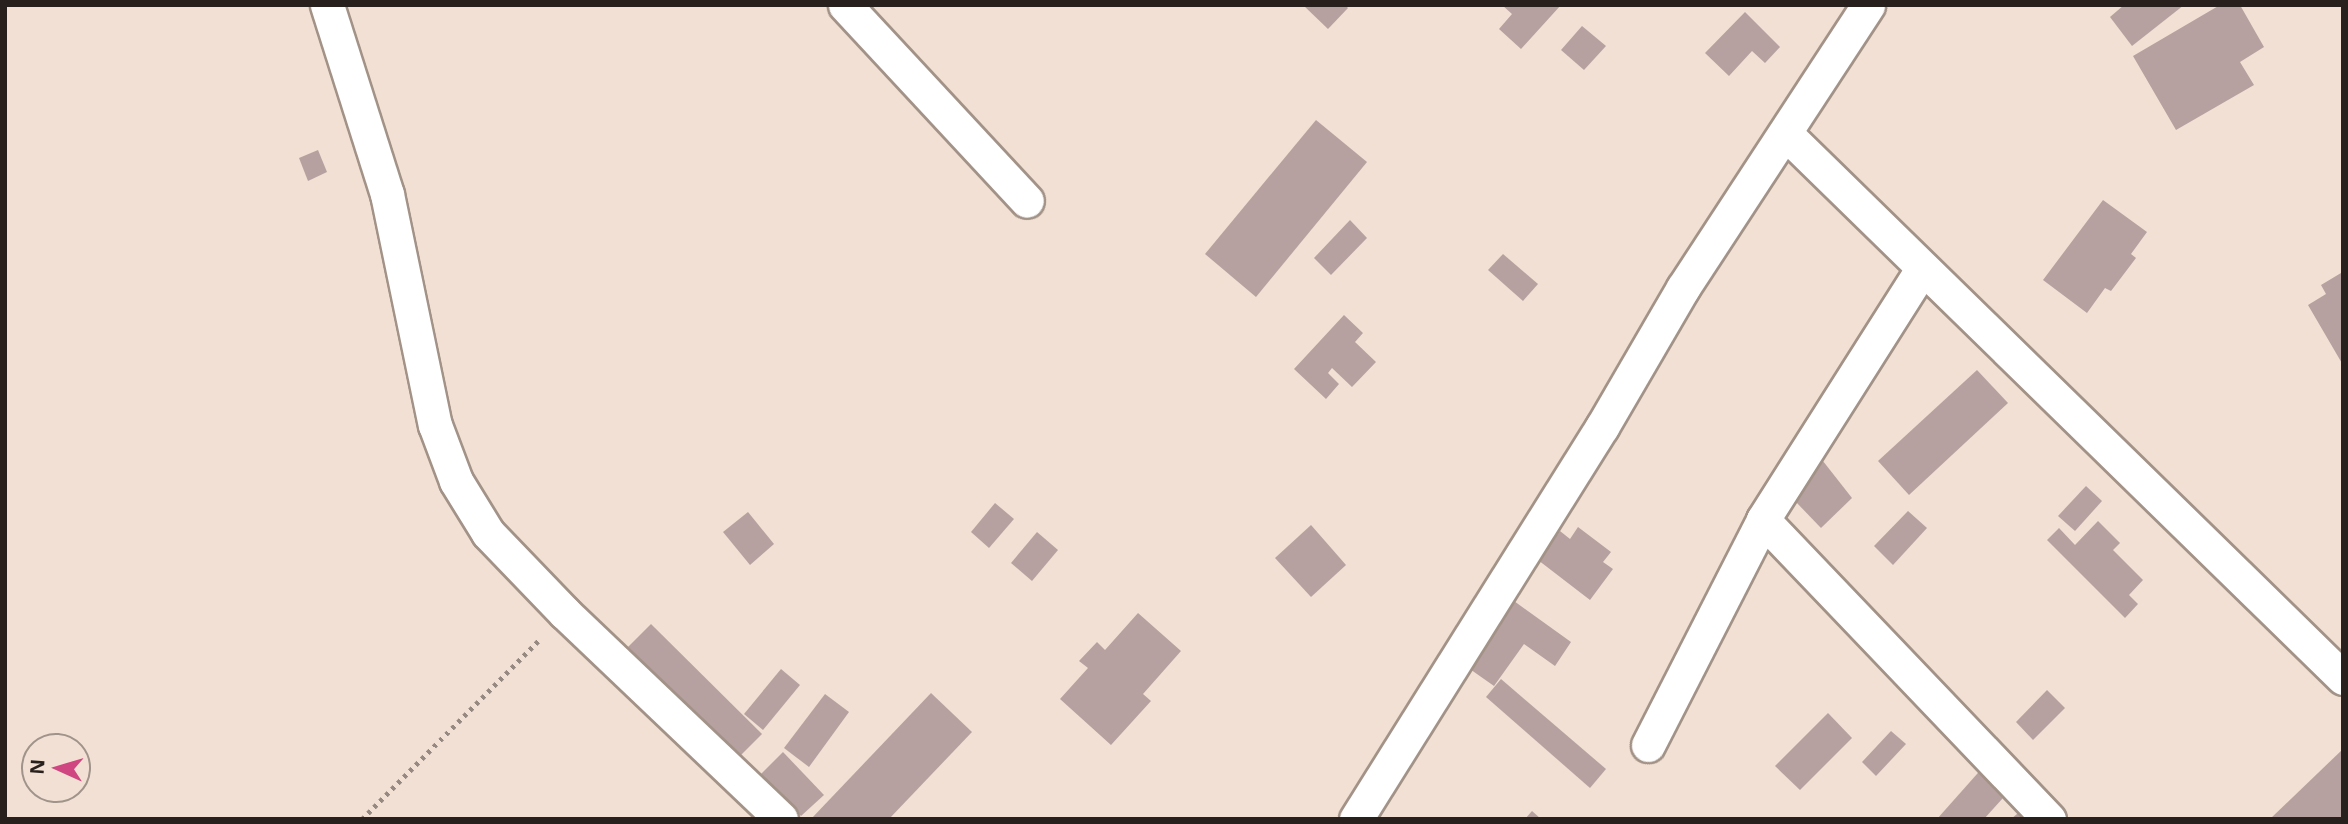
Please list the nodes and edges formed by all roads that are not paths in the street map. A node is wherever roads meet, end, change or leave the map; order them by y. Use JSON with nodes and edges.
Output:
{"nodes":[{"id":1,"x":327,"y":5,"type":"edge"},
{"id":2,"x":845,"y":5,"type":"edge"},
{"id":3,"x":1868,"y":5,"type":"edge"},
{"id":4,"x":1785,"y":133,"type":"junction"},
{"id":5,"x":1027,"y":201,"type":"dead end"},
{"id":6,"x":1922,"y":269,"type":"junction"},
{"id":7,"x":1763,"y":520,"type":"junction"},
{"id":8,"x":2343,"y":678,"type":"edge"},
{"id":9,"x":1648,"y":745,"type":"dead end"},
{"id":10,"x":781,"y":819,"type":"edge"},
{"id":11,"x":1356,"y":819,"type":"edge"},
{"id":12,"x":2049,"y":819,"type":"edge"}],
"edges":[{"from":1,"to":10,"type":"street"},
{"from":2,"to":5,"type":"street"},
{"from":3,"to":4,"type":"street"},
{"from":4,"to":6,"type":"street"},
{"from":4,"to":11,"type":"street"},
{"from":6,"to":7,"type":"street"},
{"from":6,"to":8,"type":"street"},
{"from":7,"to":9,"type":"street"},
{"from":7,"to":12,"type":"street"}]}
